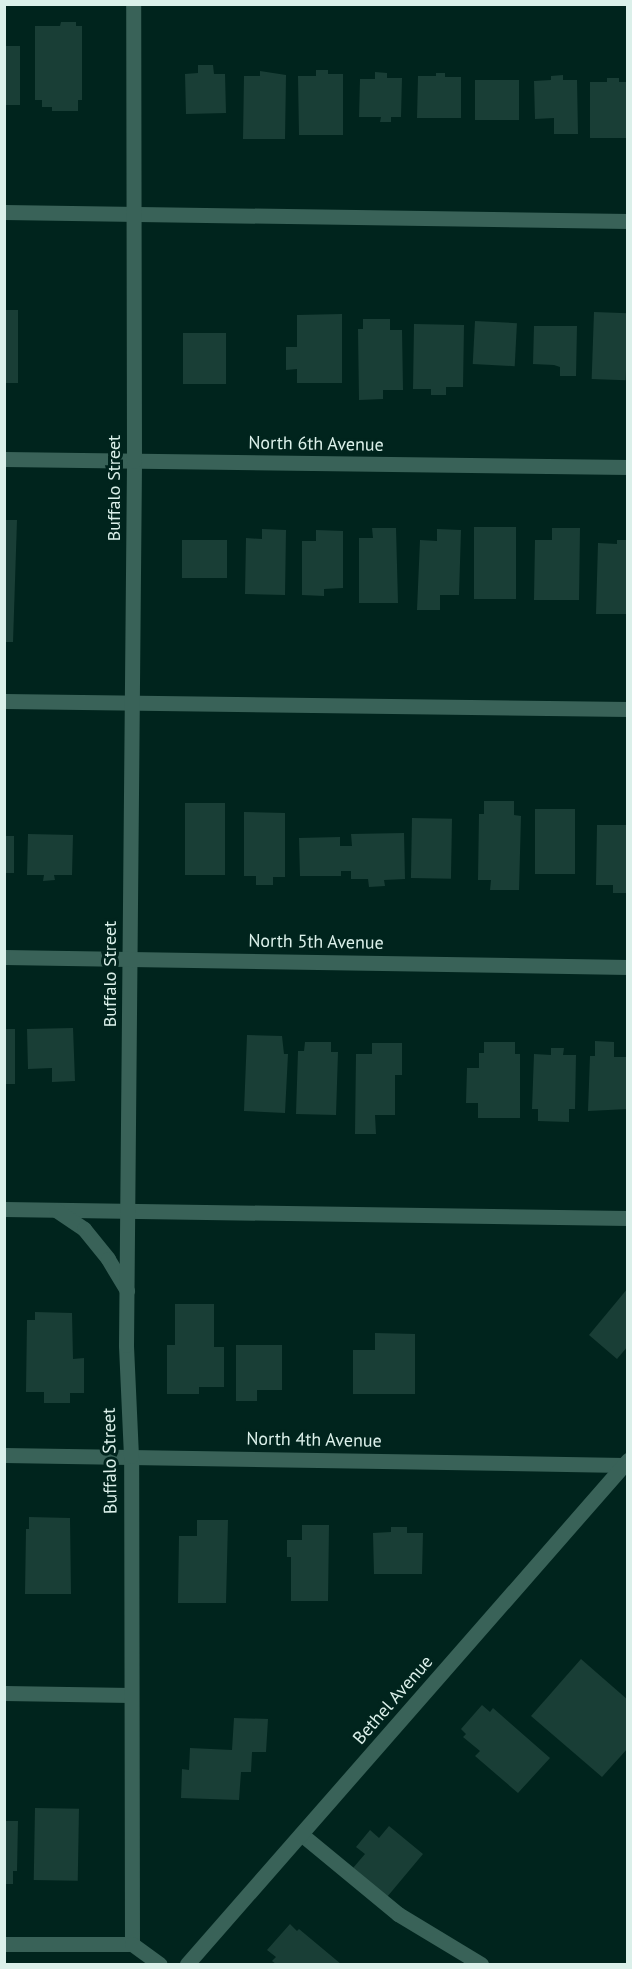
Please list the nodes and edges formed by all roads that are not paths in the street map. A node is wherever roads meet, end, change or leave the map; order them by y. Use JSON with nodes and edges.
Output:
{"nodes":[{"id":1,"x":133,"y":4,"type":"edge"},
{"id":2,"x":4,"y":212,"type":"edge"},
{"id":3,"x":133,"y":213,"type":"junction"},
{"id":4,"x":627,"y":221,"type":"edge"},
{"id":5,"x":4,"y":459,"type":"edge"},
{"id":6,"x":134,"y":461,"type":"junction"},
{"id":7,"x":627,"y":467,"type":"edge"},
{"id":8,"x":4,"y":701,"type":"edge"},
{"id":9,"x":132,"y":702,"type":"junction"},
{"id":10,"x":627,"y":709,"type":"edge"},
{"id":11,"x":4,"y":957,"type":"edge"},
{"id":12,"x":130,"y":959,"type":"junction"},
{"id":13,"x":627,"y":967,"type":"edge"},
{"id":14,"x":4,"y":1209,"type":"edge"},
{"id":15,"x":56,"y":1210,"type":"junction"},
{"id":16,"x":128,"y":1211,"type":"junction"},
{"id":17,"x":627,"y":1218,"type":"edge"},
{"id":18,"x":127,"y":1291,"type":"junction"},
{"id":19,"x":4,"y":1455,"type":"edge"},
{"id":20,"x":131,"y":1456,"type":"junction"},
{"id":21,"x":626,"y":1462,"type":"edge"},
{"id":22,"x":4,"y":1693,"type":"edge"},
{"id":23,"x":131,"y":1695,"type":"junction"},
{"id":24,"x":301,"y":1834,"type":"junction"},
{"id":25,"x":4,"y":1944,"type":"edge"},
{"id":26,"x":132,"y":1944,"type":"junction"},
{"id":27,"x":160,"y":1965,"type":"edge"},
{"id":28,"x":187,"y":1965,"type":"edge"},
{"id":29,"x":481,"y":1965,"type":"edge"}],
"edges":[{"from":1,"to":3,"type":"street","name":"Buffalo Street"},
{"from":2,"to":3,"type":"street"},
{"from":3,"to":4,"type":"street"},
{"from":3,"to":6,"type":"street","name":"Buffalo Street"},
{"from":5,"to":6,"type":"street","name":"North 6th Avenue"},
{"from":6,"to":7,"type":"street","name":"North 6th Avenue"},
{"from":6,"to":9,"type":"street","name":"Buffalo Street"},
{"from":8,"to":9,"type":"street"},
{"from":9,"to":10,"type":"street"},
{"from":9,"to":12,"type":"street","name":"Buffalo Street"},
{"from":11,"to":12,"type":"street","name":"North 5th Avenue"},
{"from":12,"to":13,"type":"street","name":"North 5th Avenue"},
{"from":12,"to":16,"type":"street","name":"Buffalo Street"},
{"from":14,"to":15,"type":"street"},
{"from":15,"to":16,"type":"street"},
{"from":15,"to":18,"type":"street"},
{"from":16,"to":17,"type":"street"},
{"from":16,"to":18,"type":"street","name":"Buffalo Street"},
{"from":18,"to":20,"type":"street","name":"Buffalo Street"},
{"from":19,"to":20,"type":"street","name":"North 4th Avenue"},
{"from":20,"to":21,"type":"street","name":"North 4th Avenue"},
{"from":20,"to":23,"type":"street","name":"Buffalo Street"},
{"from":21,"to":24,"type":"street","name":"Bethel Avenue"},
{"from":22,"to":23,"type":"street"},
{"from":23,"to":26,"type":"street","name":"Buffalo Street"},
{"from":24,"to":28,"type":"street","name":"Bethel Avenue"},
{"from":24,"to":29,"type":"street"},
{"from":25,"to":26,"type":"street"},
{"from":26,"to":27,"type":"street"}]}
